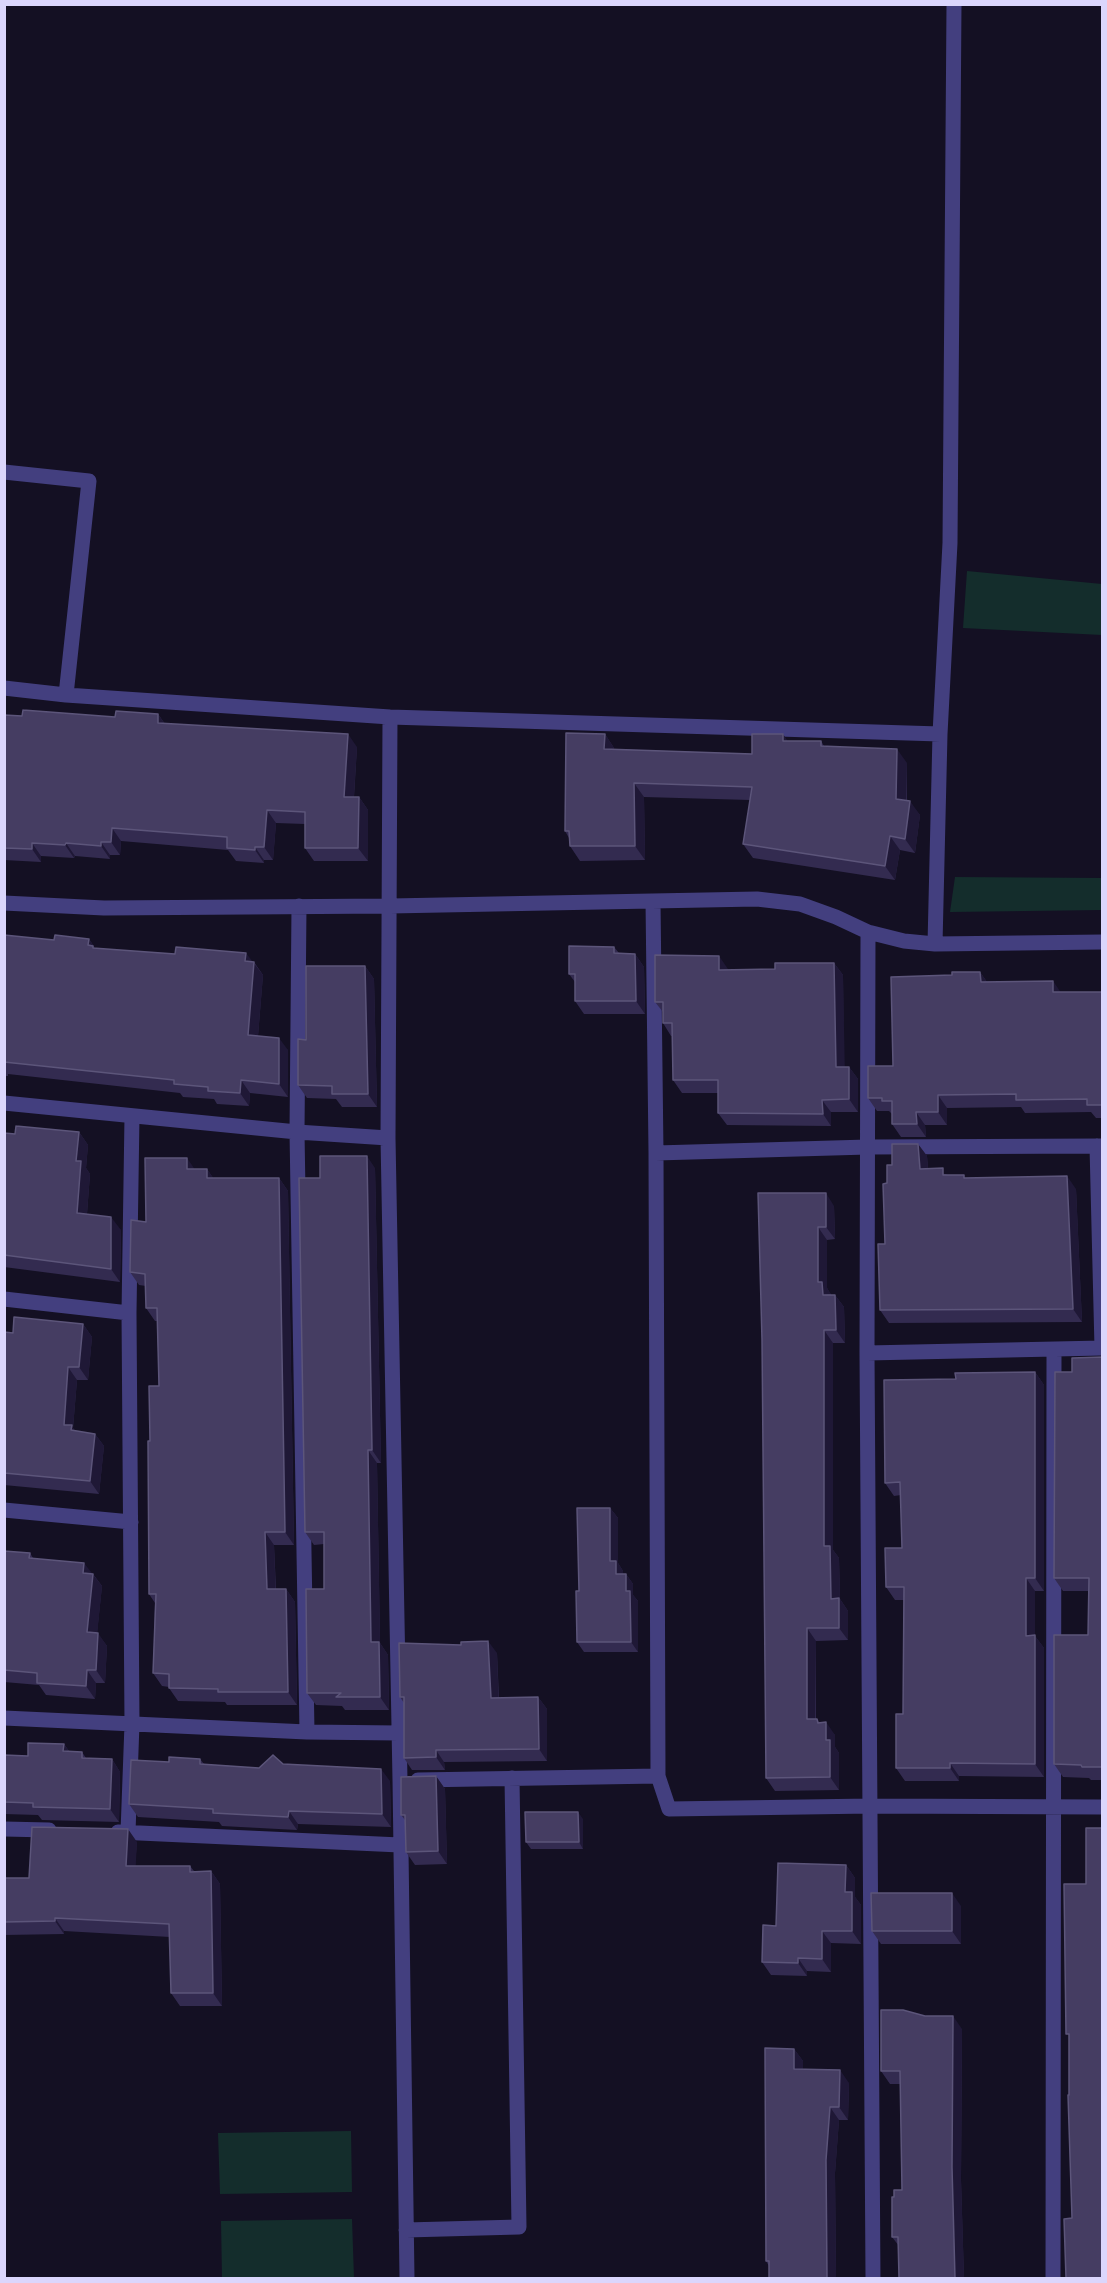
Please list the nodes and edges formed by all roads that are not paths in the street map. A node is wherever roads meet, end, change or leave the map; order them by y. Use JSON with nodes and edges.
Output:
{"nodes":[{"id":1,"x":954,"y":4,"type":"edge"},
{"id":2,"x":4,"y":472,"type":"edge"},
{"id":3,"x":4,"y":688,"type":"edge"},
{"id":4,"x":66,"y":695,"type":"junction"},
{"id":5,"x":390,"y":717,"type":"junction"},
{"id":6,"x":940,"y":734,"type":"junction"},
{"id":7,"x":653,"y":901,"type":"junction"},
{"id":8,"x":4,"y":903,"type":"edge"},
{"id":9,"x":299,"y":906,"type":"junction"},
{"id":10,"x":390,"y":906,"type":"junction"},
{"id":11,"x":868,"y":932,"type":"junction"},
{"id":12,"x":1102,"y":942,"type":"edge"},
{"id":13,"x":935,"y":944,"type":"junction"},
{"id":14,"x":4,"y":1103,"type":"edge"},
{"id":15,"x":132,"y":1116,"type":"junction"},
{"id":16,"x":297,"y":1132,"type":"junction"},
{"id":17,"x":388,"y":1138,"type":"junction"},
{"id":18,"x":1100,"y":1146,"type":"edge"},
{"id":19,"x":868,"y":1147,"type":"junction"},
{"id":20,"x":656,"y":1153,"type":"junction"},
{"id":21,"x":4,"y":1299,"type":"edge"},
{"id":22,"x":129,"y":1313,"type":"junction"},
{"id":23,"x":1102,"y":1348,"type":"edge"},
{"id":24,"x":1053,"y":1350,"type":"junction"},
{"id":25,"x":867,"y":1353,"type":"junction"},
{"id":26,"x":4,"y":1510,"type":"edge"},
{"id":27,"x":131,"y":1522,"type":"junction"},
{"id":28,"x":4,"y":1718,"type":"edge"},
{"id":29,"x":132,"y":1724,"type":"junction"},
{"id":30,"x":307,"y":1732,"type":"junction"},
{"id":31,"x":399,"y":1733,"type":"junction"},
{"id":32,"x":658,"y":1776,"type":"junction"},
{"id":33,"x":512,"y":1778,"type":"junction"},
{"id":34,"x":400,"y":1780,"type":"junction"},
{"id":35,"x":871,"y":1806,"type":"junction"},
{"id":36,"x":1053,"y":1807,"type":"junction"},
{"id":37,"x":1102,"y":1807,"type":"edge"},
{"id":38,"x":4,"y":1829,"type":"edge"},
{"id":39,"x":61,"y":1830,"type":"edge"},
{"id":40,"x":106,"y":1831,"type":"edge"},
{"id":41,"x":128,"y":1832,"type":"junction"},
{"id":42,"x":400,"y":1845,"type":"junction"},
{"id":43,"x":406,"y":2230,"type":"junction"},
{"id":44,"x":407,"y":2278,"type":"edge"},
{"id":45,"x":873,"y":2278,"type":"edge"},
{"id":46,"x":1053,"y":2278,"type":"edge"}],
"edges":[{"from":1,"to":6,"type":"street"},
{"from":2,"to":4,"type":"street"},
{"from":3,"to":4,"type":"street"},
{"from":4,"to":5,"type":"street"},
{"from":5,"to":6,"type":"street"},
{"from":5,"to":10,"type":"street"},
{"from":6,"to":13,"type":"street"},
{"from":7,"to":10,"type":"street"},
{"from":7,"to":11,"type":"street"},
{"from":7,"to":20,"type":"street"},
{"from":8,"to":9,"type":"street"},
{"from":9,"to":10,"type":"street"},
{"from":9,"to":16,"type":"street"},
{"from":10,"to":17,"type":"street"},
{"from":11,"to":13,"type":"street"},
{"from":11,"to":19,"type":"street"},
{"from":12,"to":13,"type":"street"},
{"from":14,"to":15,"type":"street"},
{"from":15,"to":16,"type":"street"},
{"from":15,"to":22,"type":"street"},
{"from":16,"to":17,"type":"street"},
{"from":16,"to":30,"type":"street"},
{"from":17,"to":31,"type":"street"},
{"from":18,"to":19,"type":"street"},
{"from":18,"to":23,"type":"street"},
{"from":19,"to":20,"type":"street"},
{"from":19,"to":25,"type":"street"},
{"from":20,"to":32,"type":"street"},
{"from":21,"to":22,"type":"street"},
{"from":22,"to":27,"type":"street"},
{"from":23,"to":24,"type":"street"},
{"from":24,"to":25,"type":"street"},
{"from":24,"to":36,"type":"street"},
{"from":25,"to":35,"type":"street"},
{"from":26,"to":27,"type":"street"},
{"from":27,"to":29,"type":"street"},
{"from":28,"to":29,"type":"street"},
{"from":29,"to":30,"type":"street"},
{"from":29,"to":41,"type":"street"},
{"from":30,"to":31,"type":"street"},
{"from":31,"to":34,"type":"street"},
{"from":32,"to":33,"type":"street"},
{"from":32,"to":35,"type":"street"},
{"from":33,"to":34,"type":"street"},
{"from":33,"to":43,"type":"street"},
{"from":34,"to":42,"type":"street"},
{"from":35,"to":36,"type":"street"},
{"from":35,"to":45,"type":"street"},
{"from":36,"to":37,"type":"street"},
{"from":36,"to":46,"type":"street"},
{"from":38,"to":39,"type":"street"},
{"from":40,"to":41,"type":"street"},
{"from":41,"to":42,"type":"street"},
{"from":42,"to":43,"type":"street"},
{"from":43,"to":44,"type":"street"}]}
